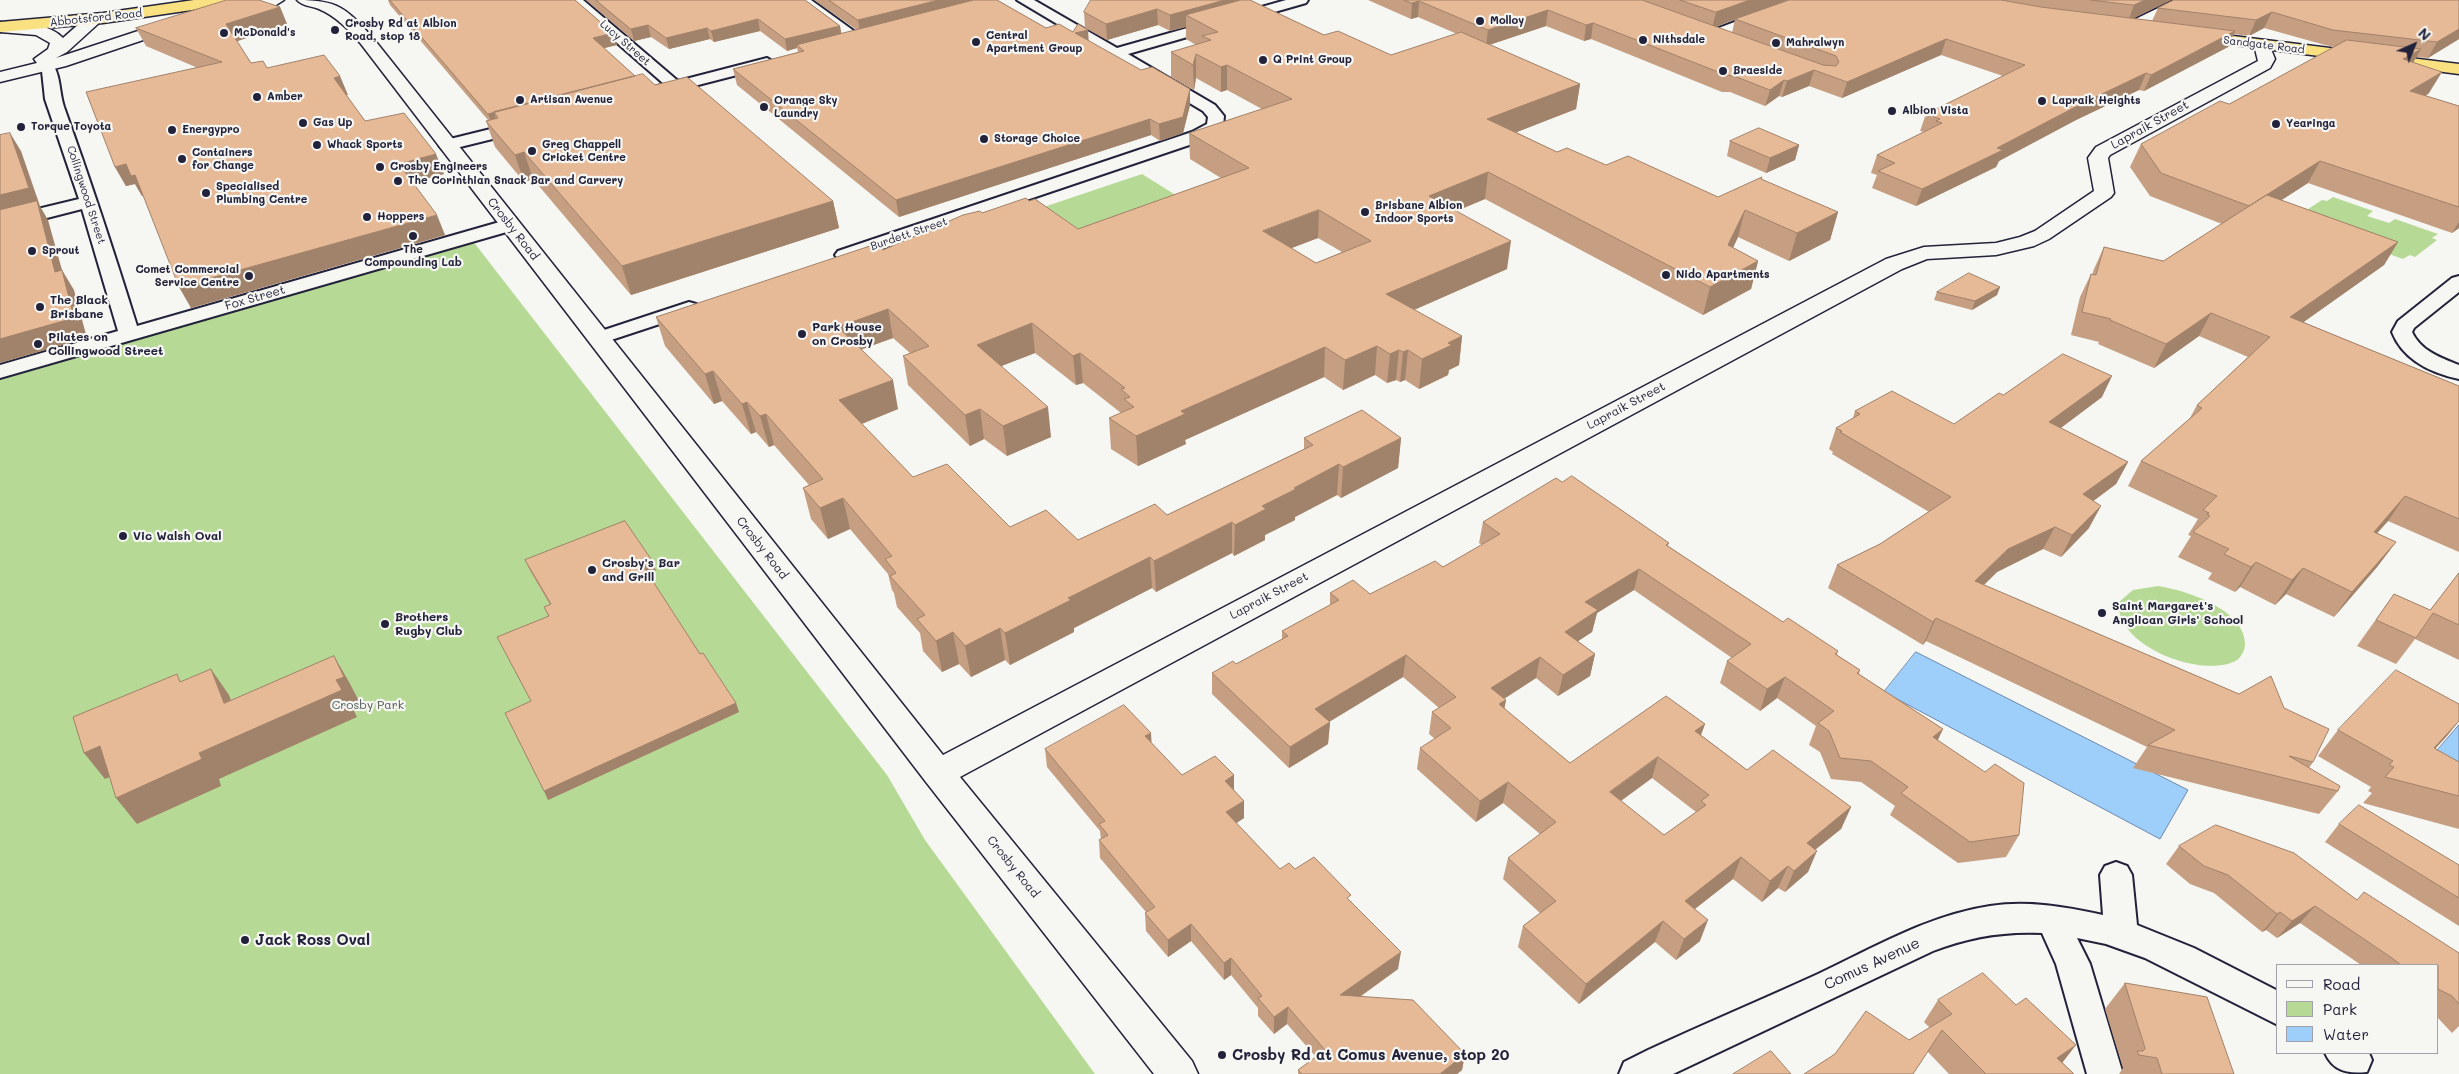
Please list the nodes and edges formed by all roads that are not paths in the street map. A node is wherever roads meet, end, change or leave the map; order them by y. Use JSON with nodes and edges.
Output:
{"nodes":[{"id":1,"x":145,"y":0,"type":"edge"},
{"id":2,"x":226,"y":0,"type":"edge"},
{"id":3,"x":276,"y":0,"type":"edge"},
{"id":4,"x":305,"y":0,"type":"edge"},
{"id":5,"x":342,"y":0,"type":"edge"},
{"id":6,"x":575,"y":0,"type":"edge"},
{"id":7,"x":802,"y":0,"type":"edge"},
{"id":8,"x":1301,"y":0,"type":"edge"},
{"id":9,"x":1806,"y":0,"type":"edge"},
{"id":10,"x":2186,"y":0,"type":"edge"},
{"id":11,"x":245,"y":1,"type":"edge"},
{"id":12,"x":1051,"y":2,"type":"dead end"},
{"id":13,"x":1029,"y":3,"type":"edge"},
{"id":14,"x":192,"y":6,"type":"junction"},
{"id":15,"x":113,"y":8,"type":"junction"},
{"id":16,"x":0,"y":14,"type":"edge"},
{"id":17,"x":94,"y":19,"type":"junction"},
{"id":18,"x":349,"y":20,"type":"junction"},
{"id":19,"x":2110,"y":25,"type":"edge"},
{"id":20,"x":0,"y":27,"type":"edge"},
{"id":21,"x":1694,"y":28,"type":"edge"},
{"id":22,"x":2128,"y":28,"type":"junction"},
{"id":23,"x":2158,"y":32,"type":"edge"},
{"id":24,"x":2177,"y":34,"type":"edge"},
{"id":25,"x":1713,"y":36,"type":"junction"},
{"id":26,"x":1731,"y":42,"type":"edge"},
{"id":27,"x":839,"y":44,"type":"edge"},
{"id":28,"x":2262,"y":45,"type":"junction"},
{"id":29,"x":86,"y":53,"type":"junction"},
{"id":30,"x":1116,"y":53,"type":"junction"},
{"id":31,"x":47,"y":59,"type":"junction"},
{"id":32,"x":782,"y":59,"type":"edge"},
{"id":33,"x":2459,"y":69,"type":"edge"},
{"id":34,"x":1,"y":77,"type":"edge"},
{"id":35,"x":676,"y":86,"type":"junction"},
{"id":36,"x":647,"y":94,"type":"edge"},
{"id":37,"x":542,"y":121,"type":"edge"},
{"id":38,"x":448,"y":145,"type":"junction"},
{"id":39,"x":89,"y":202,"type":"junction"},
{"id":40,"x":0,"y":224,"type":"edge"},
{"id":41,"x":510,"y":225,"type":"junction"},
{"id":42,"x":827,"y":261,"type":"edge"},
{"id":43,"x":2459,"y":282,"type":"edge"},
{"id":44,"x":706,"y":302,"type":"edge"},
{"id":45,"x":129,"y":334,"type":"junction"},
{"id":46,"x":598,"y":338,"type":"junction"},
{"id":47,"x":0,"y":372,"type":"edge"},
{"id":48,"x":2459,"y":373,"type":"edge"},
{"id":49,"x":938,"y":773,"type":"junction"},
{"id":50,"x":2116,"y":875,"type":"dead end"},
{"id":51,"x":2052,"y":920,"type":"junction"},
{"id":52,"x":2121,"y":934,"type":"junction"},
{"id":53,"x":2276,"y":1008,"type":"edge"},
{"id":54,"x":1178,"y":1074,"type":"edge"},
{"id":55,"x":1637,"y":1074,"type":"edge"},
{"id":56,"x":2105,"y":1074,"type":"edge"}],
"edges":[{"from":1,"to":15,"type":"highway"},
{"from":2,"to":14,"type":"highway"},
{"from":3,"to":11,"type":"street"},
{"from":4,"to":18,"type":"street","name":"Crosby Road"},
{"from":5,"to":18,"type":"street","name":"Crosby Road"},
{"from":6,"to":35,"type":"street","name":"Lucy Street"},
{"from":7,"to":27,"type":"street"},
{"from":8,"to":30,"type":"street"},
{"from":9,"to":25,"type":"street"},
{"from":10,"to":22,"type":"street"},
{"from":11,"to":14,"type":"street"},
{"from":11,"to":29,"type":"street"},
{"from":12,"to":13,"type":"street"},
{"from":13,"to":30,"type":"street"},
{"from":14,"to":15,"type":"highway","name":"Abbotsford Road"},
{"from":15,"to":16,"type":"highway","name":"Abbotsford Road"},
{"from":15,"to":17,"type":"highway","name":"Abbotsford Road"},
{"from":15,"to":29,"type":"street"},
{"from":17,"to":20,"type":"highway","name":"Abbotsford Road"},
{"from":17,"to":31,"type":"street"},
{"from":18,"to":38,"type":"street","name":"Crosby Road"},
{"from":19,"to":22,"type":"highway"},
{"from":20,"to":31,"type":"street"},
{"from":21,"to":25,"type":"street"},
{"from":22,"to":23,"type":"highway"},
{"from":24,"to":28,"type":"highway","name":"Sandgate Road"},
{"from":25,"to":26,"type":"street"},
{"from":28,"to":33,"type":"highway","name":"Sandgate Road"},
{"from":28,"to":49,"type":"street","name":"Lapraik Street"},
{"from":29,"to":31,"type":"street"},
{"from":30,"to":42,"type":"street","name":"Burdett Street"},
{"from":31,"to":34,"type":"street"},
{"from":31,"to":39,"type":"street","name":"Collingwood Street"},
{"from":32,"to":35,"type":"street"},
{"from":35,"to":36,"type":"street"},
{"from":37,"to":38,"type":"street"},
{"from":38,"to":41,"type":"street","name":"Crosby Road"},
{"from":39,"to":40,"type":"street"},
{"from":39,"to":45,"type":"street","name":"Collingwood Street"},
{"from":41,"to":45,"type":"street","name":"Fox Street"},
{"from":41,"to":46,"type":"street","name":"Crosby Road"},
{"from":43,"to":48,"type":"street"},
{"from":44,"to":46,"type":"street"},
{"from":45,"to":47,"type":"street","name":"Fox Street"},
{"from":46,"to":49,"type":"street","name":"Crosby Road"},
{"from":49,"to":54,"type":"street","name":"Crosby Road"},
{"from":50,"to":52,"type":"street"},
{"from":51,"to":52,"type":"street","name":"Comus Avenue"},
{"from":51,"to":55,"type":"street","name":"Comus Avenue"},
{"from":51,"to":56,"type":"street"},
{"from":52,"to":53,"type":"street","name":"Comus Avenue"}]}
